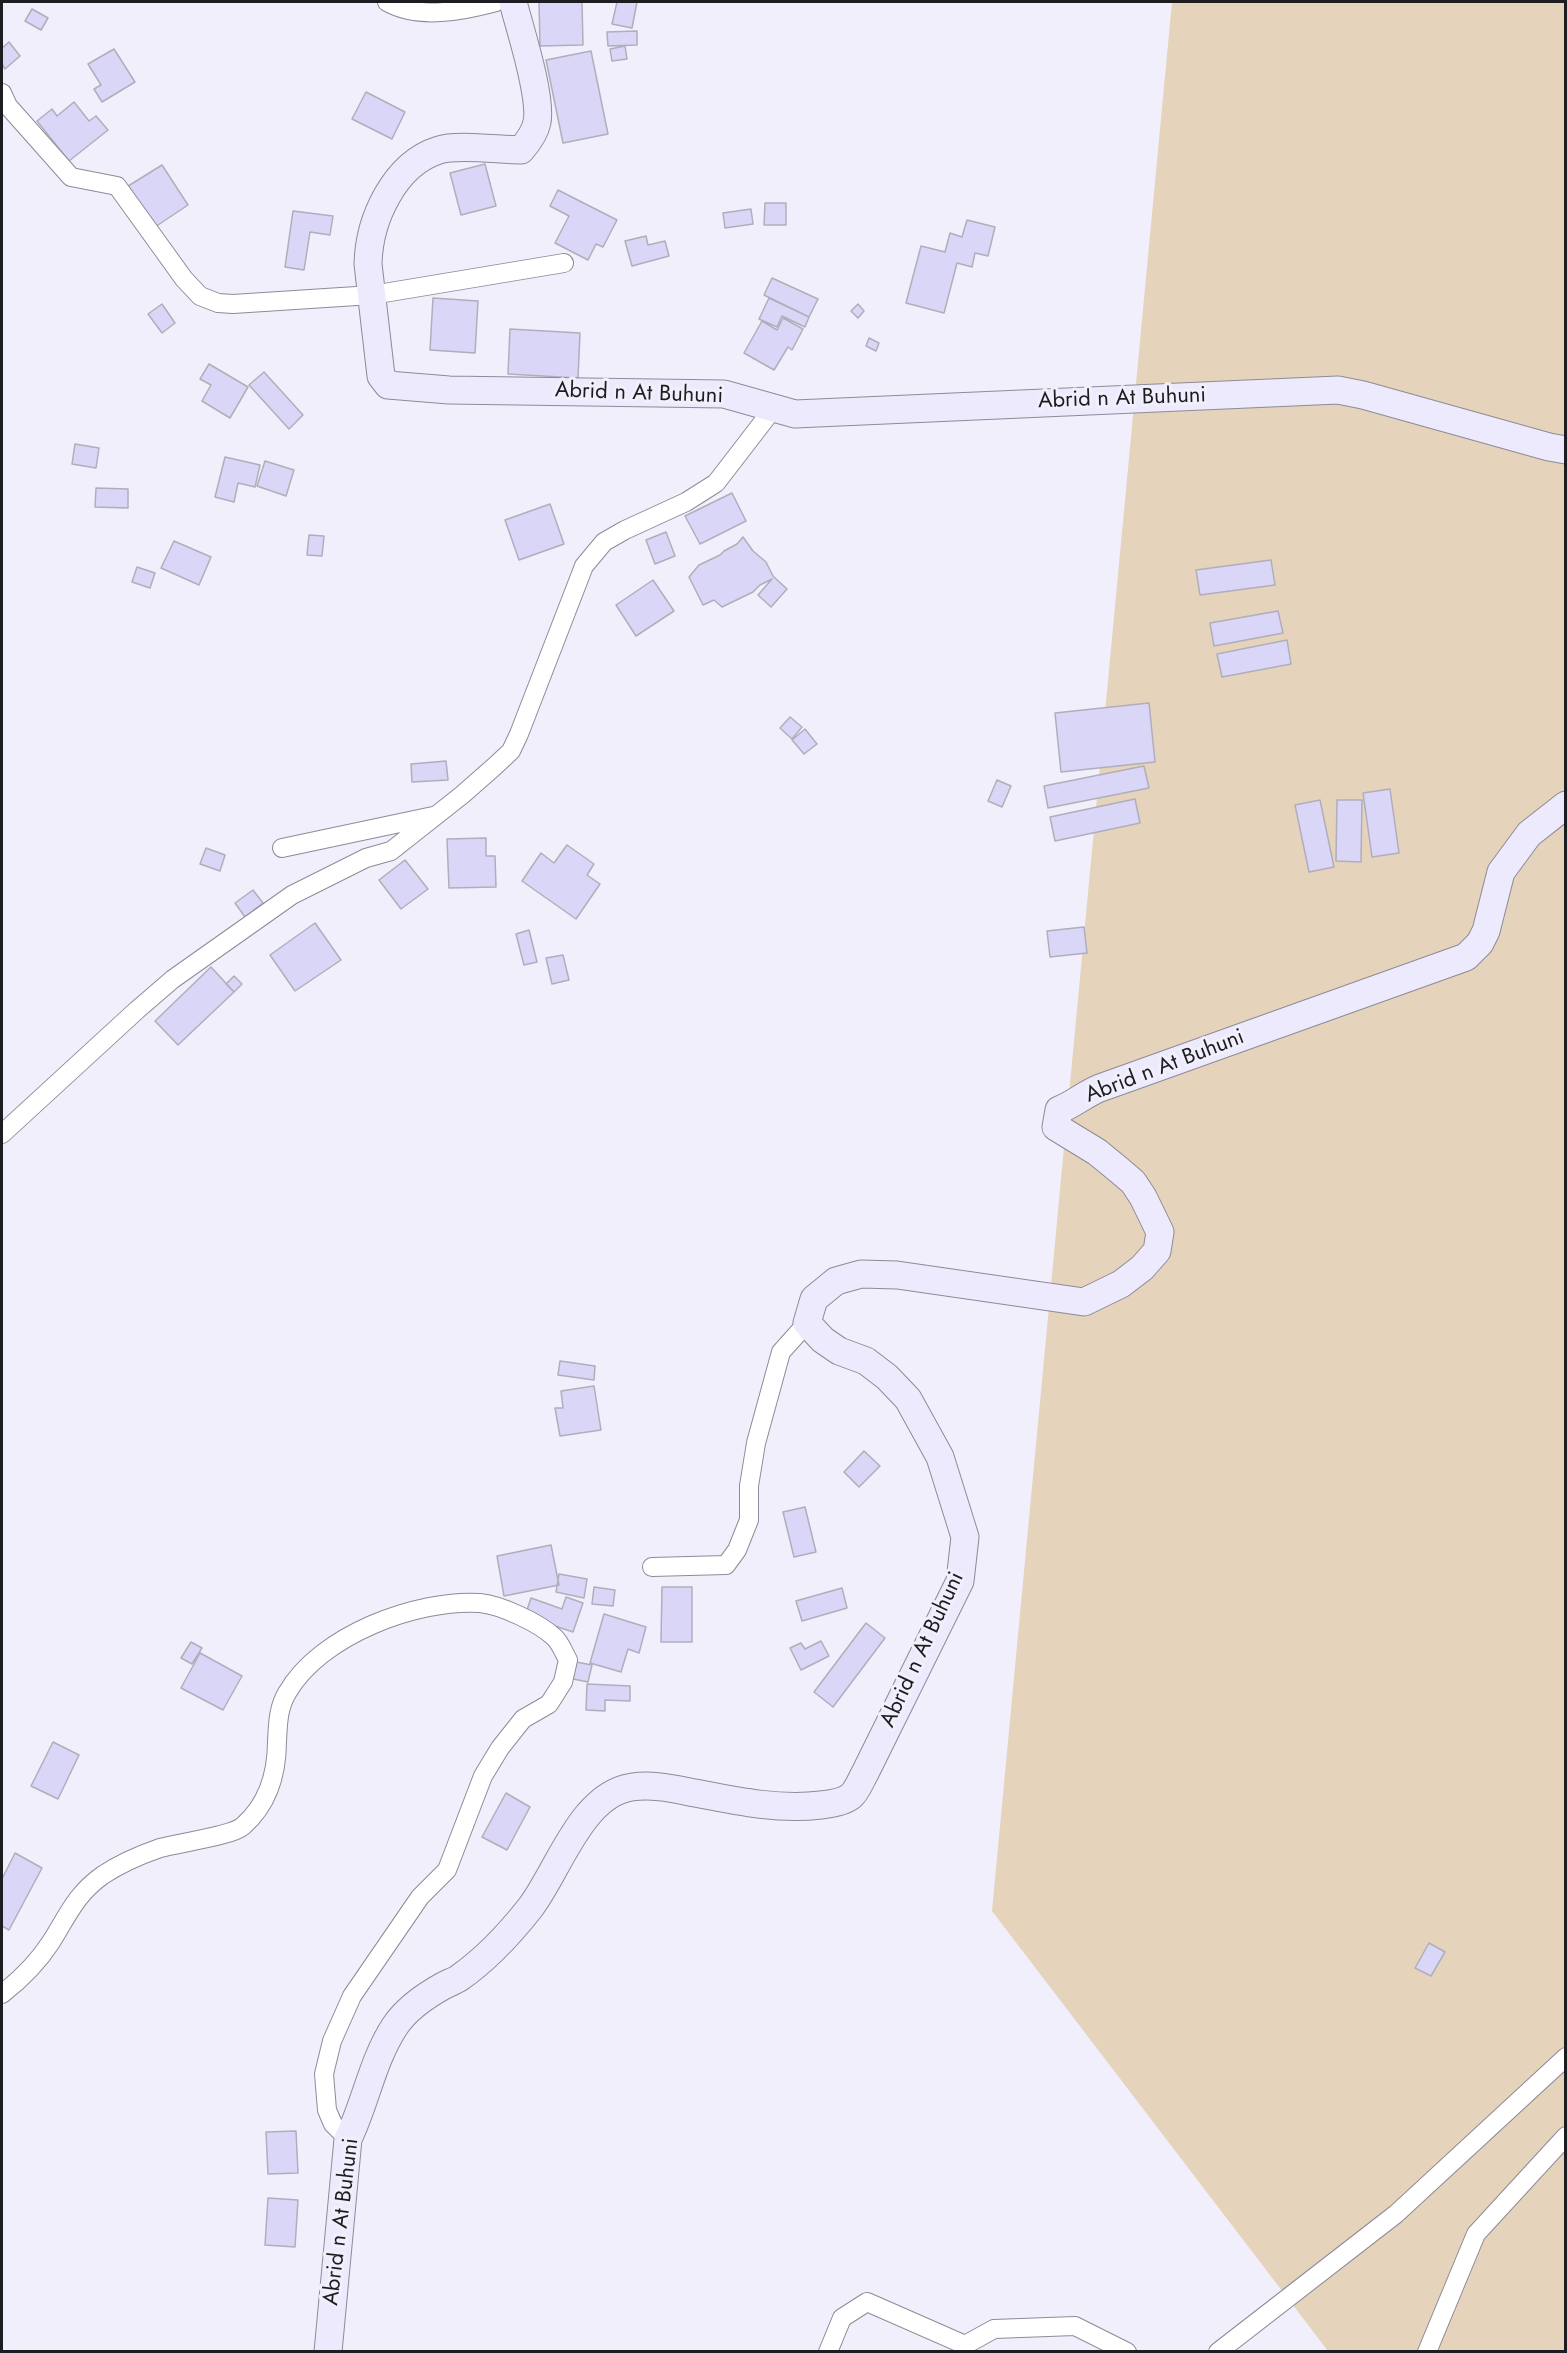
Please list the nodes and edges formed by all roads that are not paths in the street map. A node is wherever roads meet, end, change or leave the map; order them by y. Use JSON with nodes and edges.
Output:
{"nodes":[{"id":1,"x":387,"y":2,"type":"edge"},
{"id":2,"x":496,"y":2,"type":"edge"},
{"id":3,"x":513,"y":2,"type":"edge"},
{"id":4,"x":2,"y":93,"type":"edge"},
{"id":5,"x":564,"y":263,"type":"dead end"},
{"id":6,"x":372,"y":295,"type":"junction"},
{"id":7,"x":773,"y":409,"type":"junction"},
{"id":8,"x":1566,"y":450,"type":"edge"},
{"id":9,"x":1566,"y":805,"type":"edge"},
{"id":10,"x":437,"y":815,"type":"junction"},
{"id":11,"x":282,"y":848,"type":"dead end"},
{"id":12,"x":2,"y":1134,"type":"edge"},
{"id":13,"x":807,"y":1323,"type":"junction"},
{"id":14,"x":652,"y":1567,"type":"dead end"},
{"id":15,"x":2,"y":1994,"type":"edge"},
{"id":16,"x":1566,"y":2057,"type":"edge"},
{"id":17,"x":1566,"y":2136,"type":"edge"},
{"id":18,"x":348,"y":2139,"type":"junction"},
{"id":19,"x":328,"y":2352,"type":"edge"},
{"id":20,"x":828,"y":2352,"type":"edge"},
{"id":21,"x":1127,"y":2352,"type":"edge"},
{"id":22,"x":1218,"y":2352,"type":"edge"},
{"id":23,"x":1427,"y":2352,"type":"edge"}],
"edges":[{"from":1,"to":2,"type":"street"},
{"from":3,"to":6,"type":"street","name":"Abrid n At Buhuni"},
{"from":4,"to":6,"type":"street"},
{"from":5,"to":6,"type":"street"},
{"from":6,"to":7,"type":"street","name":"Abrid n At Buhuni"},
{"from":7,"to":8,"type":"street","name":"Abrid n At Buhuni"},
{"from":7,"to":10,"type":"street"},
{"from":9,"to":13,"type":"street","name":"Abrid n At Buhuni"},
{"from":10,"to":11,"type":"street"},
{"from":10,"to":12,"type":"street"},
{"from":13,"to":14,"type":"street"},
{"from":13,"to":18,"type":"street","name":"Abrid n At Buhuni"},
{"from":15,"to":18,"type":"street"},
{"from":16,"to":22,"type":"street"},
{"from":17,"to":23,"type":"street"},
{"from":18,"to":19,"type":"street","name":"Abrid n At Buhuni"},
{"from":20,"to":21,"type":"street"}]}
